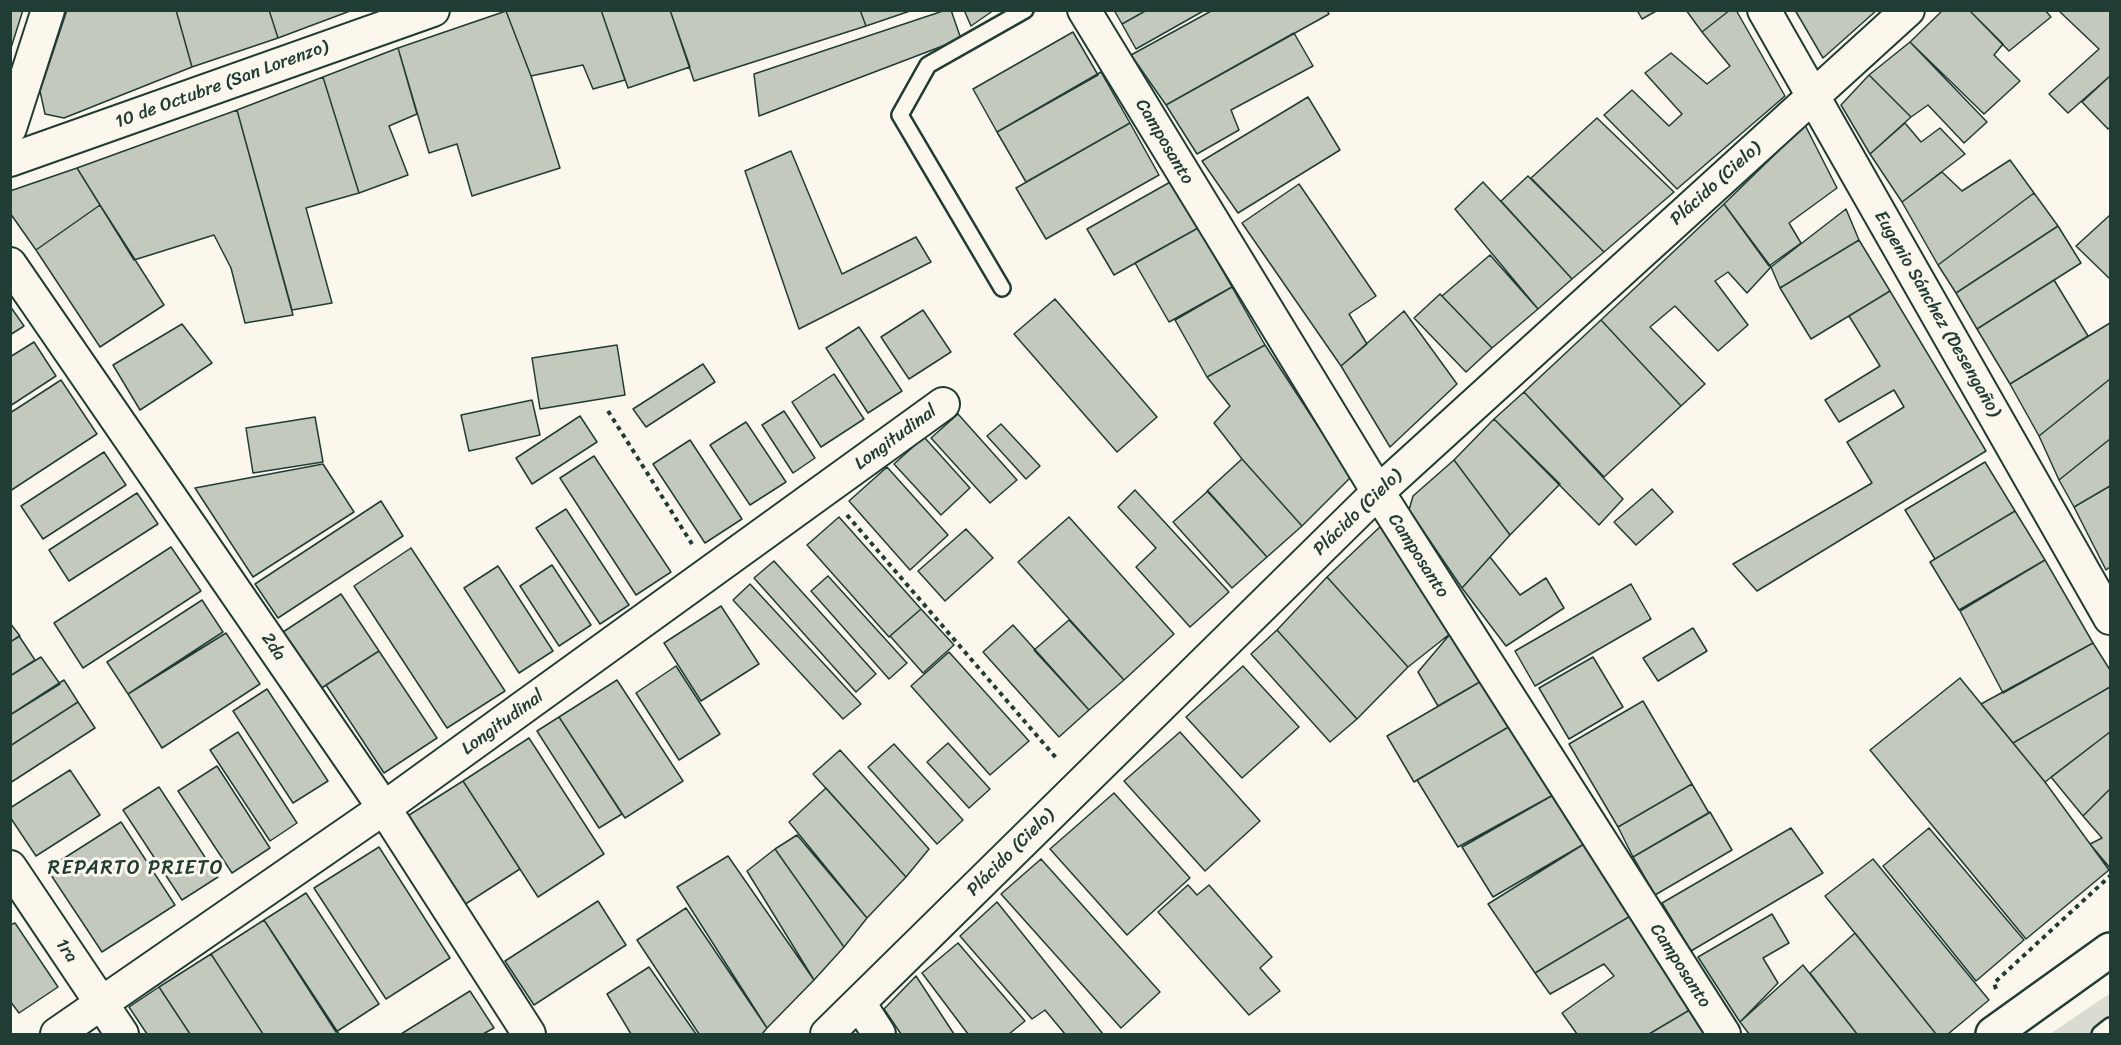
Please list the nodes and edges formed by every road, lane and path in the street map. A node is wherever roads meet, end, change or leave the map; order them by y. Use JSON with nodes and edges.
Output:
{"nodes":[{"id":1,"x":48,"y":10,"type":"edge"},
{"id":2,"x":433,"y":10,"type":"edge"},
{"id":3,"x":1025,"y":10,"type":"edge"},
{"id":4,"x":1084,"y":10,"type":"edge"},
{"id":5,"x":1764,"y":10,"type":"edge"},
{"id":6,"x":1908,"y":10,"type":"edge"},
{"id":7,"x":1812,"y":96,"type":"junction"},
{"id":8,"x":10,"y":128,"type":"edge"},
{"id":9,"x":10,"y":160,"type":"edge"},
{"id":10,"x":10,"y":264,"type":"edge"},
{"id":11,"x":1002,"y":288,"type":"dead end"},
{"id":12,"x":943,"y":404,"type":"dead end"},
{"id":13,"x":608,"y":411,"type":"dead end"},
{"id":14,"x":824,"y":489,"type":"junction"},
{"id":15,"x":1378,"y":492,"type":"junction"},
{"id":16,"x":710,"y":572,"type":"junction"},
{"id":17,"x":2110,"y":618,"type":"edge"},
{"id":18,"x":1080,"y":786,"type":"junction"},
{"id":19,"x":384,"y":808,"type":"junction"},
{"id":20,"x":10,"y":867,"type":"edge"},
{"id":21,"x":2110,"y":876,"type":"edge"},
{"id":22,"x":2110,"y":950,"type":"edge"},
{"id":23,"x":1996,"y":991,"type":"dead end"},
{"id":24,"x":859,"y":1003,"type":"junction"},
{"id":25,"x":102,"y":1005,"type":"junction"},
{"id":26,"x":2110,"y":1026,"type":"edge"},
{"id":27,"x":57,"y":1035,"type":"edge"},
{"id":28,"x":122,"y":1035,"type":"edge"},
{"id":29,"x":529,"y":1035,"type":"edge"},
{"id":30,"x":827,"y":1035,"type":"edge"},
{"id":31,"x":879,"y":1035,"type":"edge"},
{"id":32,"x":1724,"y":1035,"type":"edge"},
{"id":33,"x":1994,"y":1035,"type":"edge"},
{"id":34,"x":2100,"y":1035,"type":"edge"}],
"edges":[{"from":1,"to":8,"type":"street"},
{"from":2,"to":9,"type":"street","name":"10 de Octubre (San Lorenzo)"},
{"from":3,"to":11,"type":"lane"},
{"from":4,"to":15,"type":"street","name":"Camposanto"},
{"from":5,"to":7,"type":"street","name":"Eugenio Sánchez (Desengaño)"},
{"from":6,"to":7,"type":"street","name":"Plácido (Cielo)"},
{"from":7,"to":15,"type":"street","name":"Plácido (Cielo)"},
{"from":7,"to":17,"type":"street","name":"Eugenio Sánchez (Desengaño)"},
{"from":10,"to":19,"type":"street","name":"2da"},
{"from":12,"to":14,"type":"street","name":"Longitudinal"},
{"from":13,"to":16,"type":"path"},
{"from":14,"to":16,"type":"street","name":"Longitudinal"},
{"from":14,"to":18,"type":"path"},
{"from":15,"to":18,"type":"street","name":"Plácido (Cielo)"},
{"from":15,"to":32,"type":"street","name":"Camposanto"},
{"from":16,"to":19,"type":"street","name":"Longitudinal"},
{"from":18,"to":24,"type":"street","name":"Plácido (Cielo)"},
{"from":19,"to":25,"type":"street","name":"Longitudinal"},
{"from":19,"to":29,"type":"street","name":"2da"},
{"from":20,"to":25,"type":"street","name":"1ra"},
{"from":21,"to":23,"type":"path"},
{"from":22,"to":33,"type":"street"},
{"from":24,"to":30,"type":"street","name":"Plácido (Cielo)"},
{"from":24,"to":31,"type":"street"},
{"from":25,"to":27,"type":"street","name":"Longitudinal"},
{"from":25,"to":28,"type":"street","name":"1ra"},
{"from":26,"to":34,"type":"lane"}]}
